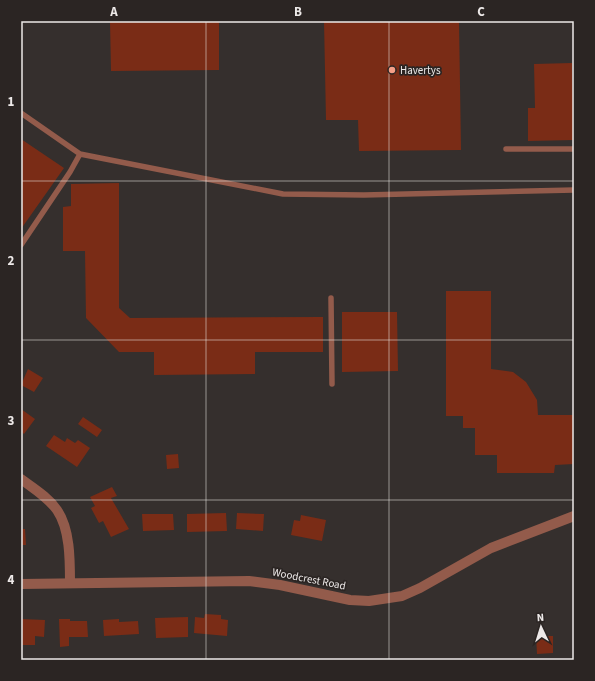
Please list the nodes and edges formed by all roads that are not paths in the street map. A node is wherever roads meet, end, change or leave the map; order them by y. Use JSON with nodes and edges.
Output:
{"nodes":[{"id":1,"x":21,"y":113,"type":"edge"},
{"id":2,"x":506,"y":149,"type":"dead end"},
{"id":3,"x":574,"y":149,"type":"edge"},
{"id":4,"x":80,"y":154,"type":"junction"},
{"id":5,"x":574,"y":190,"type":"edge"},
{"id":6,"x":21,"y":244,"type":"edge"},
{"id":7,"x":331,"y":298,"type":"dead end"},
{"id":8,"x":332,"y":384,"type":"dead end"},
{"id":9,"x":21,"y":479,"type":"edge"},
{"id":10,"x":574,"y":516,"type":"edge"},
{"id":11,"x":70,"y":583,"type":"junction"},
{"id":12,"x":21,"y":584,"type":"edge"}],
"edges":[{"from":1,"to":4,"type":"lane"},
{"from":2,"to":3,"type":"lane"},
{"from":4,"to":5,"type":"lane"},
{"from":4,"to":6,"type":"lane"},
{"from":7,"to":8,"type":"lane"},
{"from":9,"to":11,"type":"street"},
{"from":10,"to":11,"type":"street","name":"Woodcrest Road"},
{"from":11,"to":12,"type":"street","name":"Woodcrest Road"}]}
